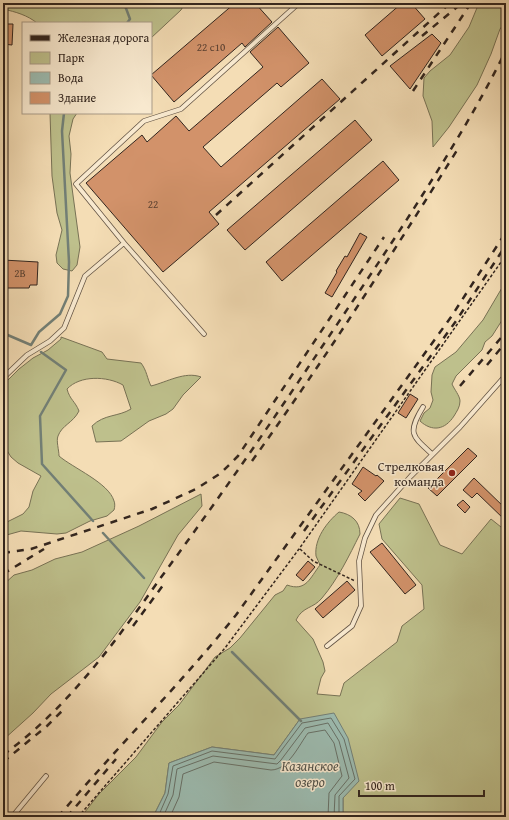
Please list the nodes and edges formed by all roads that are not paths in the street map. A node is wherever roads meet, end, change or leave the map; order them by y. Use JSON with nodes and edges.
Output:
{"nodes":[{"id":1,"x":299,"y":3,"type":"edge"},
{"id":2,"x":124,"y":243,"type":"junction"},
{"id":3,"x":204,"y":334,"type":"dead end"},
{"id":4,"x":506,"y":375,"type":"edge"},
{"id":5,"x":3,"y":378,"type":"edge"},
{"id":6,"x":423,"y":407,"type":"dead end"},
{"id":7,"x":432,"y":454,"type":"junction"},
{"id":8,"x":327,"y":646,"type":"dead end"},
{"id":9,"x":46,"y":776,"type":"dead end"},
{"id":10,"x":12,"y":817,"type":"edge"}],
"edges":[{"from":1,"to":2,"type":"lane"},
{"from":2,"to":3,"type":"lane"},
{"from":2,"to":5,"type":"lane"},
{"from":4,"to":7,"type":"lane"},
{"from":6,"to":7,"type":"lane"},
{"from":7,"to":8,"type":"lane"},
{"from":9,"to":10,"type":"lane"}]}
